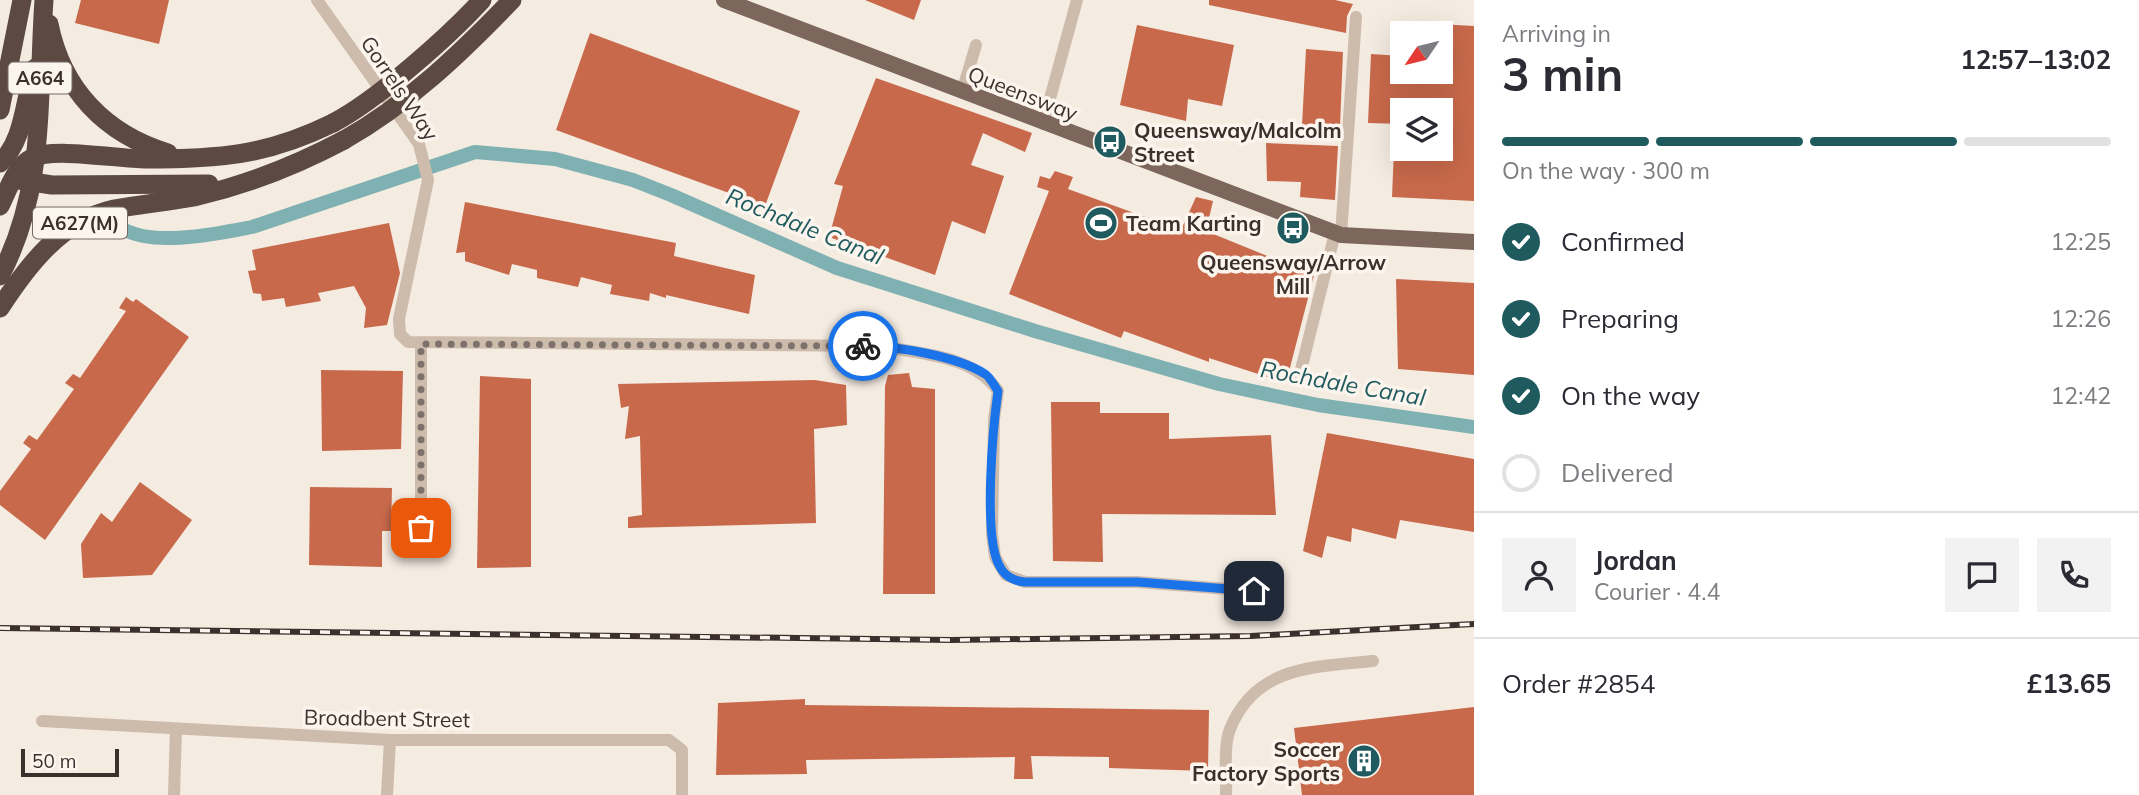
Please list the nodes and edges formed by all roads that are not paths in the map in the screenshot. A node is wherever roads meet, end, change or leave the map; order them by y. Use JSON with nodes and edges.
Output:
{"nodes":[{"id":1,"x":22,"y":0,"type":"edge"},
{"id":2,"x":46,"y":0,"type":"edge"},
{"id":3,"x":317,"y":0,"type":"edge"},
{"id":4,"x":482,"y":0,"type":"edge"},
{"id":5,"x":512,"y":0,"type":"edge"},
{"id":6,"x":724,"y":0,"type":"edge"},
{"id":7,"x":1077,"y":0,"type":"edge"},
{"id":8,"x":1356,"y":17,"type":"dead end"},
{"id":9,"x":976,"y":45,"type":"dead end"},
{"id":10,"x":40,"y":51,"type":"junction"},
{"id":11,"x":3,"y":90,"type":"edge"},
{"id":12,"x":962,"y":92,"type":"junction"},
{"id":13,"x":0,"y":110,"type":"edge"},
{"id":14,"x":1043,"y":124,"type":"junction"},
{"id":15,"x":6,"y":145,"type":"edge"},
{"id":16,"x":38,"y":156,"type":"junction"},
{"id":17,"x":183,"y":158,"type":"junction"},
{"id":18,"x":0,"y":163,"type":"edge"},
{"id":19,"x":15,"y":179,"type":"edge"},
{"id":20,"x":242,"y":182,"type":"junction"},
{"id":21,"x":0,"y":206,"type":"edge"},
{"id":22,"x":1338,"y":234,"type":"junction"},
{"id":23,"x":1474,"y":242,"type":"edge"},
{"id":24,"x":0,"y":276,"type":"edge"},
{"id":25,"x":0,"y":308,"type":"edge"},
{"id":26,"x":421,"y":344,"type":"junction"},
{"id":27,"x":1300,"y":374,"type":"dead end"},
{"id":28,"x":421,"y":528,"type":"dead end"},
{"id":29,"x":1254,"y":591,"type":"dead end"},
{"id":30,"x":1373,"y":661,"type":"dead end"},
{"id":31,"x":42,"y":721,"type":"dead end"},
{"id":32,"x":176,"y":729,"type":"junction"},
{"id":33,"x":390,"y":740,"type":"junction"},
{"id":34,"x":174,"y":795,"type":"edge"},
{"id":35,"x":387,"y":795,"type":"edge"},
{"id":36,"x":682,"y":795,"type":"edge"},
{"id":37,"x":1226,"y":795,"type":"edge"}],
"edges":[{"from":1,"to":11,"type":"highway","number":"A664"},
{"from":2,"to":10,"type":"highway","number":"A664"},
{"from":2,"to":17,"type":"highway"},
{"from":3,"to":26,"type":"street","name":"Gorrels Way"},
{"from":4,"to":17,"type":"highway","bridge":true},
{"from":5,"to":20,"type":"highway","number":"A627(M)","bridge":true},
{"from":6,"to":12,"type":"main road","name":"Queensway"},
{"from":7,"to":14,"type":"street"},
{"from":8,"to":22,"type":"street"},
{"from":9,"to":12,"type":"street"},
{"from":10,"to":15,"type":"highway","number":"A664"},
{"from":10,"to":16,"type":"highway","number":"A664"},
{"from":11,"to":13,"type":"highway","number":"A664"},
{"from":12,"to":14,"type":"main road","name":"Queensway"},
{"from":14,"to":22,"type":"main road","name":"Queensway"},
{"from":15,"to":16,"type":"highway"},
{"from":15,"to":18,"type":"highway","number":"A664"},
{"from":16,"to":17,"type":"highway"},
{"from":16,"to":19,"type":"highway","number":"A664"},
{"from":19,"to":20,"type":"highway","number":"A627(M)"},
{"from":19,"to":21,"type":"highway"},
{"from":19,"to":24,"type":"highway","number":"A664"},
{"from":20,"to":25,"type":"highway","number":"A627(M)"},
{"from":22,"to":23,"type":"main road","name":"Queensway"},
{"from":22,"to":27,"type":"street"},
{"from":26,"to":28,"type":"street"},
{"from":26,"to":29,"type":"street"},
{"from":30,"to":37,"type":"street"},
{"from":31,"to":32,"type":"street","name":"Broadbent Street"},
{"from":32,"to":33,"type":"street","name":"Broadbent Street"},
{"from":32,"to":34,"type":"street"},
{"from":33,"to":35,"type":"street"},
{"from":33,"to":36,"type":"street","name":"Broadbent Street"}]}
